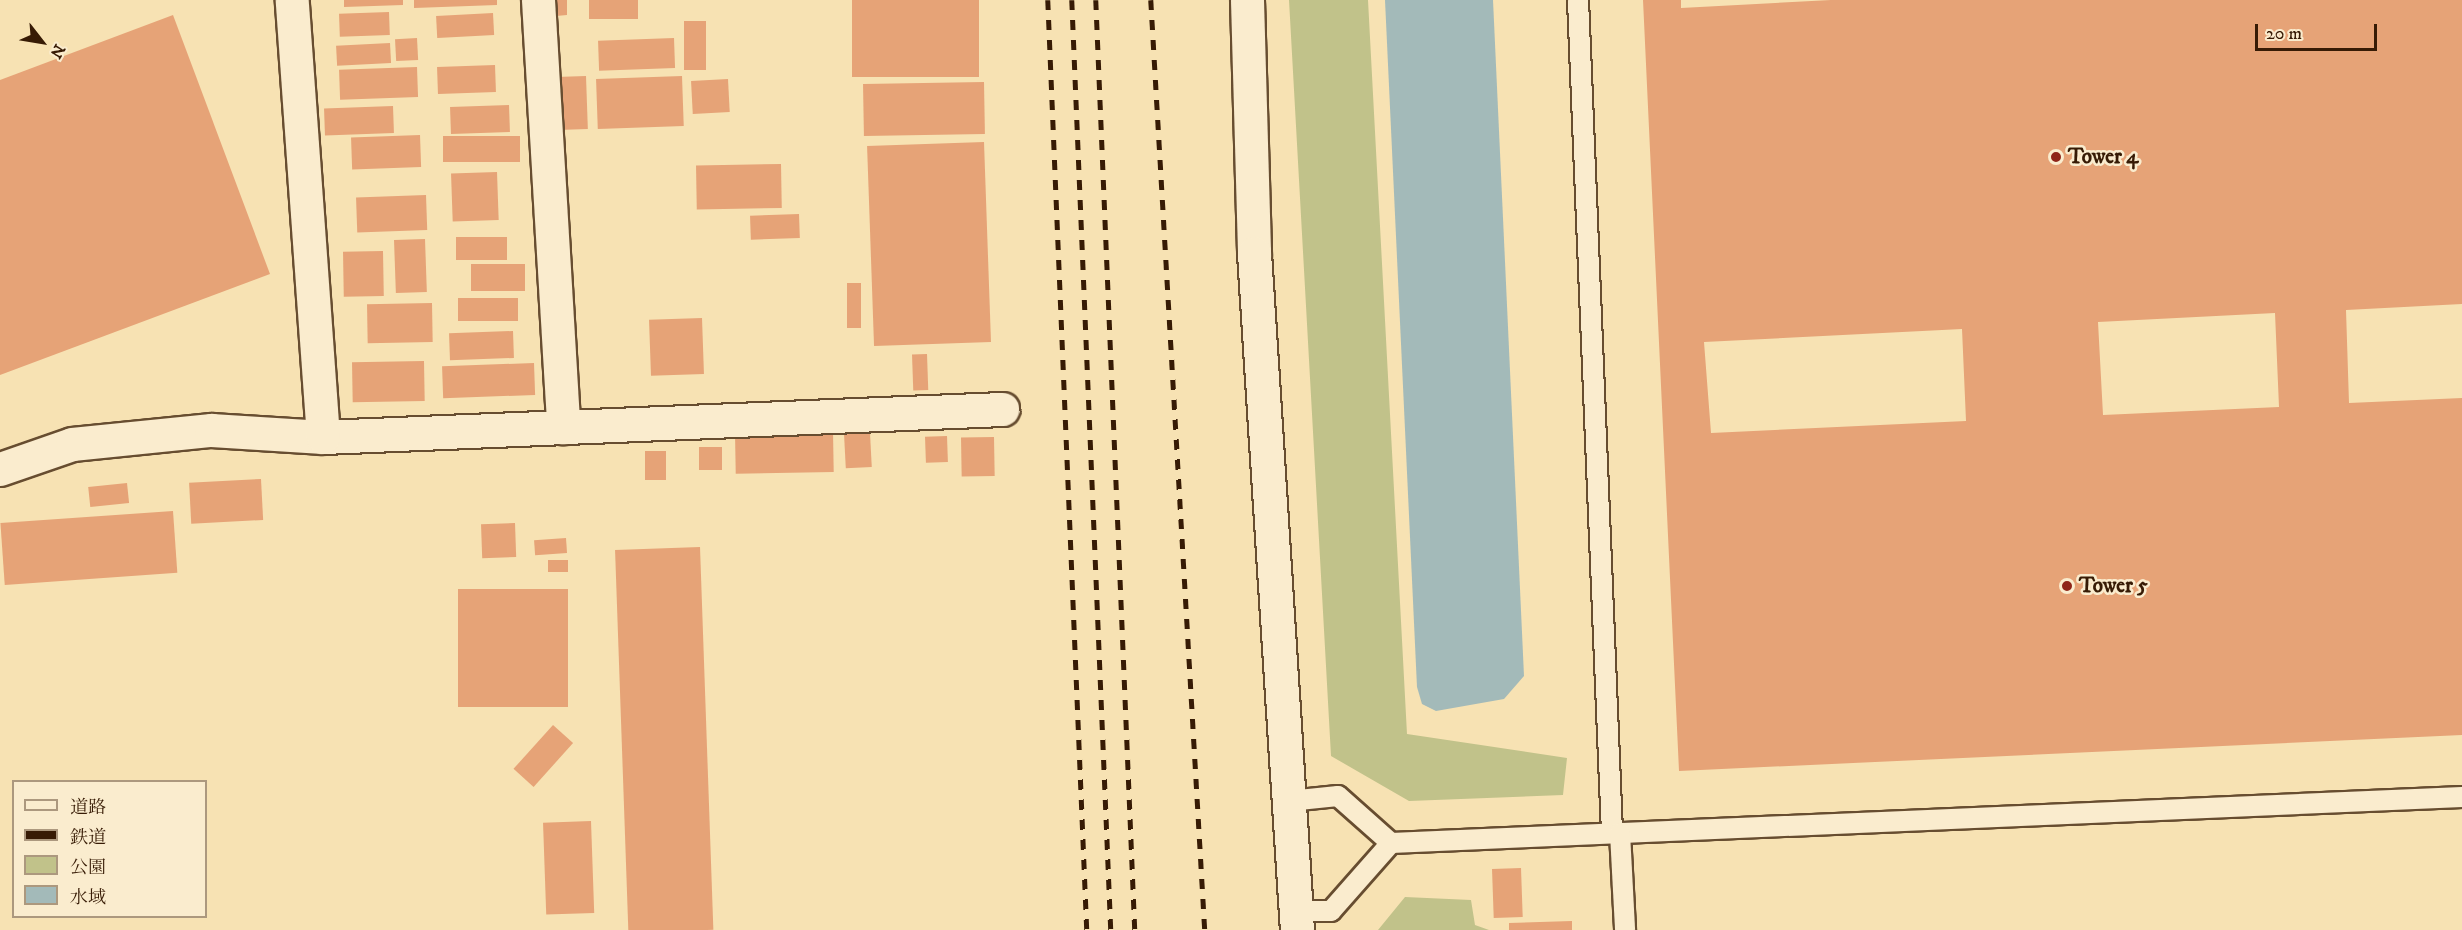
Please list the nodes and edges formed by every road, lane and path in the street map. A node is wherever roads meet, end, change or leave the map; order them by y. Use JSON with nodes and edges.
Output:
{"nodes":[{"id":1,"x":292,"y":0,"type":"edge"},
{"id":2,"x":538,"y":0,"type":"edge"},
{"id":3,"x":1247,"y":0,"type":"edge"},
{"id":4,"x":1578,"y":0,"type":"edge"},
{"id":5,"x":1002,"y":409,"type":"dead end"},
{"id":6,"x":563,"y":427,"type":"junction"},
{"id":7,"x":323,"y":437,"type":"junction"},
{"id":8,"x":0,"y":469,"type":"edge"},
{"id":9,"x":2462,"y":797,"type":"edge"},
{"id":10,"x":1289,"y":801,"type":"junction"},
{"id":11,"x":1616,"y":833,"type":"junction"},
{"id":12,"x":1391,"y":843,"type":"junction"},
{"id":13,"x":1296,"y":921,"type":"edge"},
{"id":14,"x":1625,"y":930,"type":"edge"}],
"edges":[{"from":1,"to":7,"type":"street"},
{"from":2,"to":6,"type":"street"},
{"from":3,"to":10,"type":"street"},
{"from":4,"to":11,"type":"lane"},
{"from":5,"to":6,"type":"street"},
{"from":6,"to":7,"type":"street"},
{"from":7,"to":8,"type":"street"},
{"from":9,"to":11,"type":"lane"},
{"from":10,"to":12,"type":"lane"},
{"from":10,"to":13,"type":"street"},
{"from":11,"to":12,"type":"lane"},
{"from":11,"to":14,"type":"lane"},
{"from":12,"to":13,"type":"lane"}]}
